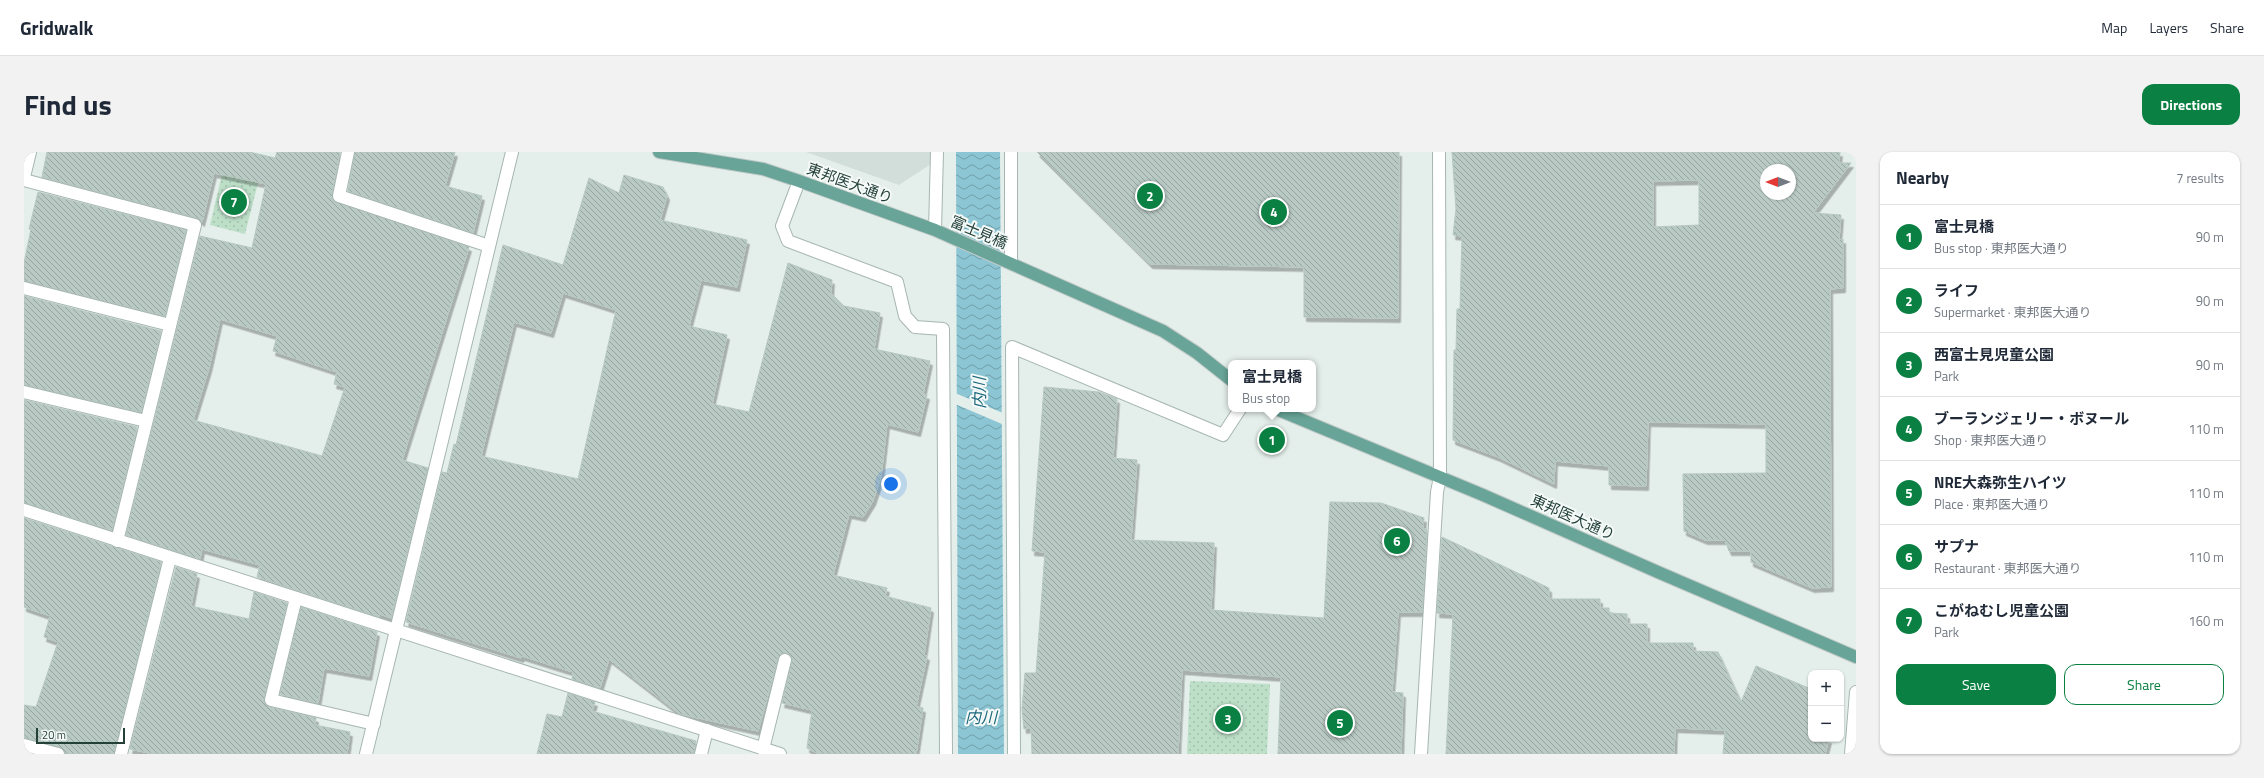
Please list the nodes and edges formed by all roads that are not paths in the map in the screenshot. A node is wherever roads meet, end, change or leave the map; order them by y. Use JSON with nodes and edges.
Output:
{"nodes":[{"id":1,"x":30,"y":152,"type":"edge"},
{"id":2,"x":348,"y":152,"type":"edge"},
{"id":3,"x":512,"y":152,"type":"edge"},
{"id":4,"x":659,"y":152,"type":"edge"},
{"id":5,"x":937,"y":152,"type":"edge"},
{"id":6,"x":1011,"y":152,"type":"edge"},
{"id":7,"x":1439,"y":152,"type":"edge"},
{"id":8,"x":24,"y":178,"type":"edge"},
{"id":9,"x":799,"y":181,"type":"junction"},
{"id":10,"x":935,"y":230,"type":"junction"},
{"id":11,"x":489,"y":246,"type":"junction"},
{"id":12,"x":1011,"y":262,"type":"junction"},
{"id":13,"x":24,"y":288,"type":"edge"},
{"id":14,"x":170,"y":324,"type":"junction"},
{"id":15,"x":1228,"y":378,"type":"edge"},
{"id":16,"x":24,"y":392,"type":"edge"},
{"id":17,"x":1238,"y":412,"type":"edge"},
{"id":18,"x":1283,"y":412,"type":"edge"},
{"id":19,"x":146,"y":421,"type":"junction"},
{"id":20,"x":1440,"y":477,"type":"junction"},
{"id":21,"x":24,"y":510,"type":"edge"},
{"id":22,"x":117,"y":541,"type":"junction"},
{"id":23,"x":170,"y":558,"type":"junction"},
{"id":24,"x":296,"y":598,"type":"junction"},
{"id":25,"x":396,"y":630,"type":"junction"},
{"id":26,"x":1856,"y":657,"type":"edge"},
{"id":27,"x":785,"y":660,"type":"dead end"},
{"id":28,"x":1856,"y":692,"type":"edge"},
{"id":29,"x":374,"y":724,"type":"junction"},
{"id":30,"x":707,"y":730,"type":"junction"},
{"id":31,"x":24,"y":745,"type":"edge"},
{"id":32,"x":763,"y":748,"type":"junction"},
{"id":33,"x":58,"y":754,"type":"edge"},
{"id":34,"x":121,"y":754,"type":"edge"},
{"id":35,"x":366,"y":754,"type":"edge"},
{"id":36,"x":701,"y":754,"type":"edge"},
{"id":37,"x":780,"y":754,"type":"edge"},
{"id":38,"x":946,"y":754,"type":"edge"},
{"id":39,"x":1014,"y":754,"type":"edge"},
{"id":40,"x":1421,"y":754,"type":"edge"},
{"id":41,"x":1851,"y":754,"type":"edge"}],
"edges":[{"from":1,"to":8,"type":"street"},
{"from":2,"to":11,"type":"street"},
{"from":3,"to":11,"type":"street"},
{"from":4,"to":9,"type":"main road","name":"東邦医大通り"},
{"from":5,"to":10,"type":"street"},
{"from":6,"to":12,"type":"street"},
{"from":7,"to":20,"type":"street"},
{"from":8,"to":14,"type":"street"},
{"from":9,"to":10,"type":"main road","name":"東邦医大通り"},
{"from":9,"to":38,"type":"street"},
{"from":10,"to":12,"type":"main road","name":"富士見橋"},
{"from":11,"to":25,"type":"street"},
{"from":12,"to":15,"type":"main road"},
{"from":13,"to":14,"type":"street"},
{"from":14,"to":19,"type":"street"},
{"from":16,"to":19,"type":"street"},
{"from":17,"to":39,"type":"street"},
{"from":18,"to":20,"type":"main road","name":"東邦医大通り"},
{"from":19,"to":22,"type":"street"},
{"from":20,"to":26,"type":"main road","name":"東邦医大通り"},
{"from":20,"to":40,"type":"street"},
{"from":21,"to":22,"type":"street"},
{"from":22,"to":23,"type":"street"},
{"from":23,"to":24,"type":"street"},
{"from":23,"to":34,"type":"street"},
{"from":24,"to":25,"type":"street"},
{"from":24,"to":29,"type":"street"},
{"from":25,"to":29,"type":"street"},
{"from":25,"to":30,"type":"street"},
{"from":27,"to":32,"type":"street"},
{"from":28,"to":41,"type":"street"},
{"from":29,"to":35,"type":"street"},
{"from":30,"to":32,"type":"street"},
{"from":30,"to":36,"type":"street"},
{"from":31,"to":33,"type":"street"},
{"from":32,"to":37,"type":"street"}]}
